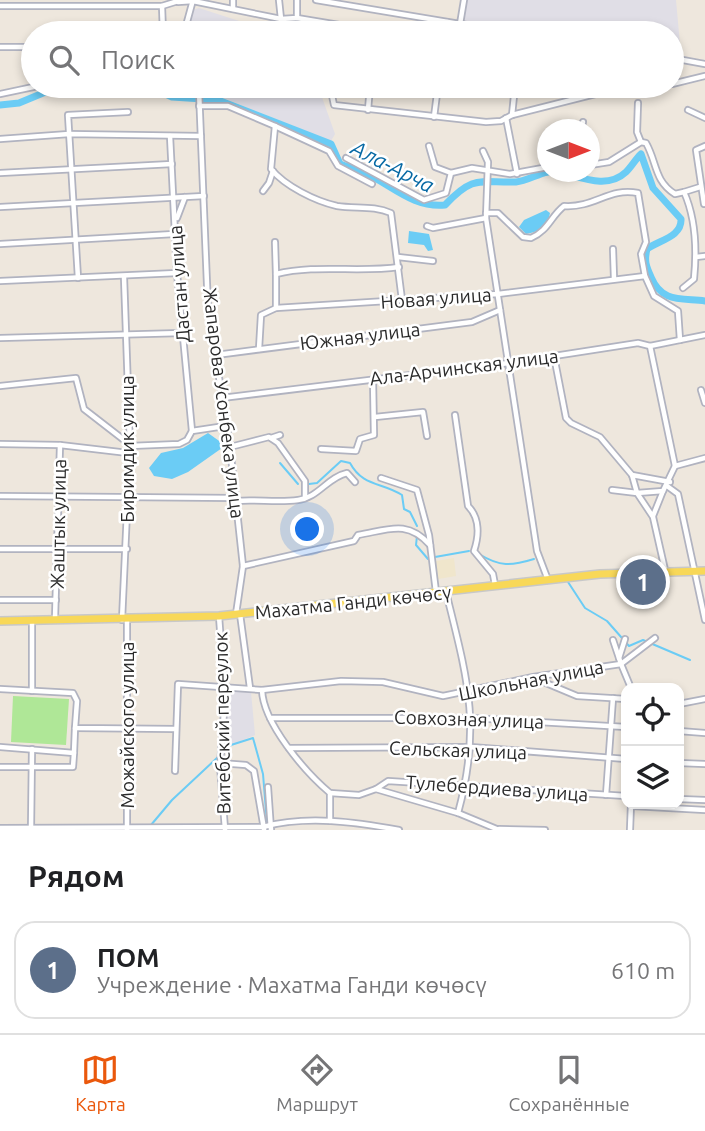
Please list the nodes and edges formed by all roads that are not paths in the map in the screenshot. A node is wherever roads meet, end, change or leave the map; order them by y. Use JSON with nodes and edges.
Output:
{"nodes":[{"id":1,"x":43,"y":0,"type":"edge"},
{"id":2,"x":193,"y":0,"type":"edge"},
{"id":3,"x":233,"y":0,"type":"edge"},
{"id":4,"x":279,"y":0,"type":"edge"},
{"id":5,"x":297,"y":0,"type":"edge"},
{"id":6,"x":316,"y":0,"type":"edge"},
{"id":7,"x":464,"y":0,"type":"edge"},
{"id":8,"x":178,"y":1,"type":"edge"},
{"id":9,"x":0,"y":6,"type":"edge"},
{"id":10,"x":162,"y":6,"type":"junction"},
{"id":11,"x":43,"y":7,"type":"junction"},
{"id":12,"x":233,"y":9,"type":"junction"},
{"id":13,"x":298,"y":18,"type":"junction"},
{"id":14,"x":281,"y":19,"type":"junction"},
{"id":15,"x":163,"y":21,"type":"edge"},
{"id":16,"x":187,"y":21,"type":"edge"},
{"id":17,"x":310,"y":21,"type":"edge"},
{"id":18,"x":441,"y":21,"type":"edge"},
{"id":19,"x":460,"y":21,"type":"edge"},
{"id":20,"x":0,"y":47,"type":"edge"},
{"id":21,"x":21,"y":47,"type":"edge"},
{"id":22,"x":684,"y":60,"type":"edge"},
{"id":23,"x":705,"y":64,"type":"edge"},
{"id":24,"x":705,"y":76,"type":"edge"},
{"id":25,"x":684,"y":81,"type":"edge"},
{"id":26,"x":21,"y":90,"type":"edge"},
{"id":27,"x":0,"y":94,"type":"edge"},
{"id":28,"x":198,"y":98,"type":"edge"},
{"id":29,"x":333,"y":98,"type":"edge"},
{"id":30,"x":369,"y":98,"type":"edge"},
{"id":31,"x":436,"y":98,"type":"edge"},
{"id":32,"x":514,"y":98,"type":"edge"},
{"id":33,"x":579,"y":98,"type":"edge"},
{"id":34,"x":638,"y":103,"type":"dead end"},
{"id":35,"x":199,"y":106,"type":"junction"},
{"id":36,"x":368,"y":110,"type":"junction"},
{"id":37,"x":688,"y":110,"type":"dead end"},
{"id":38,"x":128,"y":112,"type":"dead end"},
{"id":39,"x":512,"y":115,"type":"junction"},
{"id":40,"x":434,"y":117,"type":"junction"},
{"id":41,"x":506,"y":118,"type":"junction"},
{"id":42,"x":705,"y":118,"type":"edge"},
{"id":43,"x":275,"y":126,"type":"junction"},
{"id":44,"x":69,"y":134,"type":"junction"},
{"id":45,"x":170,"y":136,"type":"junction"},
{"id":46,"x":201,"y":136,"type":"junction"},
{"id":47,"x":0,"y":139,"type":"edge"},
{"id":48,"x":641,"y":142,"type":"junction"},
{"id":49,"x":429,"y":146,"type":"dead end"},
{"id":50,"x":705,"y":146,"type":"edge"},
{"id":51,"x":484,"y":151,"type":"dead end"},
{"id":52,"x":346,"y":158,"type":"dead end"},
{"id":53,"x":600,"y":163,"type":"edge"},
{"id":54,"x":173,"y":164,"type":"junction"},
{"id":55,"x":71,"y":169,"type":"junction"},
{"id":56,"x":537,"y":169,"type":"edge"},
{"id":57,"x":273,"y":172,"type":"junction"},
{"id":58,"x":0,"y":173,"type":"edge"},
{"id":59,"x":451,"y":173,"type":"junction"},
{"id":60,"x":486,"y":173,"type":"junction"},
{"id":61,"x":517,"y":174,"type":"junction"},
{"id":62,"x":372,"y":184,"type":"dead end"},
{"id":63,"x":701,"y":187,"type":"junction"},
{"id":64,"x":263,"y":191,"type":"dead end"},
{"id":65,"x":684,"y":192,"type":"junction"},
{"id":66,"x":185,"y":196,"type":"junction"},
{"id":67,"x":204,"y":196,"type":"junction"},
{"id":68,"x":175,"y":197,"type":"junction"},
{"id":69,"x":73,"y":203,"type":"junction"},
{"id":70,"x":704,"y":204,"type":"edge"},
{"id":71,"x":0,"y":207,"type":"edge"},
{"id":72,"x":486,"y":215,"type":"junction"},
{"id":73,"x":427,"y":226,"type":"dead end"},
{"id":74,"x":174,"y":231,"type":"junction"},
{"id":75,"x":75,"y":240,"type":"junction"},
{"id":76,"x":275,"y":242,"type":"dead end"},
{"id":77,"x":0,"y":244,"type":"edge"},
{"id":78,"x":614,"y":249,"type":"dead end"},
{"id":79,"x":705,"y":256,"type":"edge"},
{"id":80,"x":398,"y":257,"type":"junction"},
{"id":81,"x":696,"y":257,"type":"junction"},
{"id":82,"x":433,"y":261,"type":"dead end"},
{"id":83,"x":399,"y":267,"type":"junction"},
{"id":84,"x":177,"y":273,"type":"junction"},
{"id":85,"x":276,"y":274,"type":"junction"},
{"id":86,"x":645,"y":276,"type":"junction"},
{"id":87,"x":124,"y":277,"type":"junction"},
{"id":88,"x":78,"y":278,"type":"junction"},
{"id":89,"x":614,"y":278,"type":"junction"},
{"id":90,"x":0,"y":281,"type":"edge"},
{"id":91,"x":683,"y":288,"type":"dead end"},
{"id":92,"x":498,"y":293,"type":"junction"},
{"id":93,"x":402,"y":300,"type":"junction"},
{"id":94,"x":276,"y":307,"type":"junction"},
{"id":95,"x":500,"y":310,"type":"junction"},
{"id":96,"x":182,"y":333,"type":"junction"},
{"id":97,"x":126,"y":334,"type":"junction"},
{"id":98,"x":705,"y":335,"type":"edge"},
{"id":99,"x":0,"y":338,"type":"edge"},
{"id":100,"x":680,"y":340,"type":"junction"},
{"id":101,"x":650,"y":346,"type":"junction"},
{"id":102,"x":259,"y":349,"type":"junction"},
{"id":103,"x":216,"y":355,"type":"junction"},
{"id":104,"x":554,"y":356,"type":"junction"},
{"id":105,"x":509,"y":363,"type":"junction"},
{"id":106,"x":373,"y":379,"type":"junction"},
{"id":107,"x":0,"y":386,"type":"edge"},
{"id":108,"x":701,"y":390,"type":"dead end"},
{"id":109,"x":222,"y":398,"type":"junction"},
{"id":110,"x":705,"y":403,"type":"edge"},
{"id":111,"x":455,"y":415,"type":"dead end"},
{"id":112,"x":375,"y":417,"type":"junction"},
{"id":113,"x":225,"y":426,"type":"junction"},
{"id":114,"x":192,"y":431,"type":"junction"},
{"id":115,"x":280,"y":435,"type":"dead end"},
{"id":116,"x":427,"y":436,"type":"dead end"},
{"id":117,"x":271,"y":438,"type":"junction"},
{"id":118,"x":130,"y":443,"type":"junction"},
{"id":119,"x":0,"y":444,"type":"edge"},
{"id":120,"x":60,"y":445,"type":"junction"},
{"id":121,"x":230,"y":447,"type":"junction"},
{"id":122,"x":321,"y":449,"type":"dead end"},
{"id":123,"x":128,"y":453,"type":"junction"},
{"id":124,"x":705,"y":458,"type":"edge"},
{"id":125,"x":675,"y":466,"type":"junction"},
{"id":126,"x":632,"y":475,"type":"junction"},
{"id":127,"x":381,"y":478,"type":"dead end"},
{"id":128,"x":355,"y":482,"type":"dead end"},
{"id":129,"x":666,"y":486,"type":"junction"},
{"id":130,"x":612,"y":490,"type":"dead end"},
{"id":131,"x":637,"y":493,"type":"junction"},
{"id":132,"x":0,"y":496,"type":"edge"},
{"id":133,"x":59,"y":496,"type":"junction"},
{"id":134,"x":128,"y":498,"type":"junction"},
{"id":135,"x":305,"y":498,"type":"junction"},
{"id":136,"x":236,"y":499,"type":"junction"},
{"id":137,"x":653,"y":517,"type":"junction"},
{"id":138,"x":430,"y":545,"type":"junction"},
{"id":139,"x":0,"y":549,"type":"edge"},
{"id":140,"x":58,"y":549,"type":"junction"},
{"id":141,"x":127,"y":549,"type":"junction"},
{"id":142,"x":243,"y":566,"type":"junction"},
{"id":143,"x":665,"y":570,"type":"junction"},
{"id":144,"x":696,"y":570,"type":"junction"},
{"id":145,"x":705,"y":571,"type":"edge"},
{"id":146,"x":548,"y":580,"type":"junction"},
{"id":147,"x":495,"y":586,"type":"junction"},
{"id":148,"x":446,"y":592,"type":"junction"},
{"id":149,"x":436,"y":593,"type":"junction"},
{"id":150,"x":0,"y":600,"type":"edge"},
{"id":151,"x":56,"y":600,"type":"junction"},
{"id":152,"x":238,"y":614,"type":"junction"},
{"id":153,"x":219,"y":616,"type":"junction"},
{"id":154,"x":125,"y":620,"type":"junction"},
{"id":155,"x":705,"y":620,"type":"edge"},
{"id":156,"x":0,"y":621,"type":"edge"},
{"id":157,"x":32,"y":621,"type":"junction"},
{"id":158,"x":55,"y":621,"type":"junction"},
{"id":159,"x":654,"y":638,"type":"dead end"},
{"id":160,"x":625,"y":639,"type":"dead end"},
{"id":161,"x":613,"y":640,"type":"dead end"},
{"id":162,"x":620,"y":661,"type":"junction"},
{"id":163,"x":533,"y":677,"type":"junction"},
{"id":164,"x":629,"y":683,"type":"edge"},
{"id":165,"x":225,"y":685,"type":"junction"},
{"id":166,"x":250,"y":688,"type":"junction"},
{"id":167,"x":0,"y":689,"type":"edge"},
{"id":168,"x":262,"y":690,"type":"junction"},
{"id":169,"x":32,"y":691,"type":"junction"},
{"id":170,"x":470,"y":693,"type":"junction"},
{"id":171,"x":613,"y":698,"type":"junction"},
{"id":172,"x":621,"y":699,"type":"edge"},
{"id":173,"x":704,"y":701,"type":"edge"},
{"id":174,"x":684,"y":703,"type":"edge"},
{"id":175,"x":270,"y":718,"type":"junction"},
{"id":176,"x":471,"y":718,"type":"junction"},
{"id":177,"x":612,"y":726,"type":"junction"},
{"id":178,"x":621,"y":727,"type":"edge"},
{"id":179,"x":75,"y":728,"type":"junction"},
{"id":180,"x":127,"y":729,"type":"junction"},
{"id":181,"x":175,"y":729,"type":"junction"},
{"id":182,"x":684,"y":731,"type":"edge"},
{"id":183,"x":705,"y":733,"type":"edge"},
{"id":184,"x":0,"y":747,"type":"edge"},
{"id":185,"x":471,"y":747,"type":"junction"},
{"id":186,"x":289,"y":748,"type":"junction"},
{"id":187,"x":32,"y":749,"type":"junction"},
{"id":188,"x":74,"y":753,"type":"junction"},
{"id":189,"x":611,"y":758,"type":"junction"},
{"id":190,"x":621,"y":759,"type":"edge"},
{"id":191,"x":220,"y":763,"type":"junction"},
{"id":192,"x":684,"y":763,"type":"edge"},
{"id":193,"x":705,"y":764,"type":"edge"},
{"id":194,"x":0,"y":767,"type":"edge"},
{"id":195,"x":32,"y":767,"type":"junction"},
{"id":196,"x":175,"y":771,"type":"dead end"},
{"id":197,"x":466,"y":784,"type":"junction"},
{"id":198,"x":268,"y":788,"type":"dead end"},
{"id":199,"x":376,"y":789,"type":"junction"},
{"id":200,"x":330,"y":793,"type":"junction"},
{"id":201,"x":606,"y":795,"type":"junction"},
{"id":202,"x":621,"y":797,"type":"edge"},
{"id":203,"x":684,"y":799,"type":"edge"},
{"id":204,"x":705,"y":800,"type":"edge"},
{"id":205,"x":631,"y":809,"type":"edge"},
{"id":206,"x":684,"y":809,"type":"edge"},
{"id":207,"x":705,"y":810,"type":"edge"},
{"id":208,"x":458,"y":813,"type":"junction"},
{"id":209,"x":330,"y":821,"type":"junction"},
{"id":210,"x":271,"y":827,"type":"edge"},
{"id":211,"x":357,"y":827,"type":"edge"},
{"id":212,"x":0,"y":828,"type":"edge"},
{"id":213,"x":263,"y":828,"type":"edge"},
{"id":214,"x":32,"y":829,"type":"edge"},
{"id":215,"x":127,"y":829,"type":"edge"},
{"id":216,"x":225,"y":829,"type":"edge"},
{"id":217,"x":499,"y":829,"type":"edge"},
{"id":218,"x":399,"y":830,"type":"edge"},
{"id":219,"x":545,"y":830,"type":"edge"},
{"id":220,"x":630,"y":830,"type":"edge"}],
"edges":[{"from":1,"to":11,"type":"street"},
{"from":2,"to":8,"type":"street"},
{"from":2,"to":12,"type":"street"},
{"from":2,"to":16,"type":"street"},
{"from":3,"to":12,"type":"street"},
{"from":4,"to":14,"type":"street"},
{"from":5,"to":13,"type":"street"},
{"from":6,"to":18,"type":"street"},
{"from":7,"to":19,"type":"street"},
{"from":8,"to":10,"type":"street"},
{"from":9,"to":11,"type":"street"},
{"from":10,"to":11,"type":"street"},
{"from":10,"to":15,"type":"street"},
{"from":12,"to":14,"type":"street"},
{"from":13,"to":14,"type":"street"},
{"from":13,"to":17,"type":"street"},
{"from":20,"to":21,"type":"street"},
{"from":22,"to":23,"type":"street"},
{"from":24,"to":25,"type":"street"},
{"from":26,"to":27,"type":"street"},
{"from":28,"to":35,"type":"street","name":"Жапарова Усонбека улица"},
{"from":29,"to":36,"type":"street"},
{"from":30,"to":36,"type":"street"},
{"from":31,"to":40,"type":"street"},
{"from":32,"to":39,"type":"street"},
{"from":33,"to":39,"type":"street"},
{"from":34,"to":48,"type":"street"},
{"from":35,"to":43,"type":"street"},
{"from":35,"to":46,"type":"street","name":"Жапарова Усонбека улица"},
{"from":36,"to":40,"type":"street"},
{"from":37,"to":42,"type":"street"},
{"from":38,"to":44,"type":"street"},
{"from":39,"to":41,"type":"street"},
{"from":40,"to":41,"type":"street"},
{"from":41,"to":61,"type":"street"},
{"from":43,"to":57,"type":"street"},
{"from":43,"to":62,"type":"street"},
{"from":44,"to":45,"type":"street"},
{"from":44,"to":47,"type":"street"},
{"from":44,"to":55,"type":"street"},
{"from":45,"to":46,"type":"street"},
{"from":45,"to":54,"type":"street","name":"Дастан улица"},
{"from":46,"to":67,"type":"street","name":"Жапарова Усонбека улица"},
{"from":48,"to":53,"type":"street"},
{"from":48,"to":65,"type":"street"},
{"from":49,"to":59,"type":"street"},
{"from":50,"to":63,"type":"street"},
{"from":51,"to":60,"type":"street"},
{"from":52,"to":59,"type":"street"},
{"from":54,"to":55,"type":"street"},
{"from":54,"to":68,"type":"street","name":"Дастан улица"},
{"from":55,"to":58,"type":"street"},
{"from":55,"to":69,"type":"street"},
{"from":56,"to":61,"type":"street"},
{"from":57,"to":64,"type":"street"},
{"from":57,"to":80,"type":"street"},
{"from":59,"to":60,"type":"street"},
{"from":60,"to":61,"type":"street"},
{"from":60,"to":72,"type":"street"},
{"from":63,"to":65,"type":"street"},
{"from":63,"to":70,"type":"street"},
{"from":65,"to":81,"type":"street"},
{"from":66,"to":67,"type":"street"},
{"from":66,"to":68,"type":"street"},
{"from":66,"to":74,"type":"street"},
{"from":67,"to":103,"type":"street","name":"Жапарова Усонбека улица"},
{"from":68,"to":69,"type":"street"},
{"from":68,"to":74,"type":"street","name":"Дастан улица"},
{"from":69,"to":71,"type":"street"},
{"from":69,"to":75,"type":"street"},
{"from":72,"to":73,"type":"street"},
{"from":72,"to":86,"type":"street"},
{"from":72,"to":92,"type":"street"},
{"from":74,"to":75,"type":"street"},
{"from":74,"to":84,"type":"street","name":"Дастан улица"},
{"from":75,"to":77,"type":"street"},
{"from":75,"to":88,"type":"street"},
{"from":76,"to":85,"type":"street"},
{"from":78,"to":89,"type":"street"},
{"from":79,"to":81,"type":"street"},
{"from":80,"to":82,"type":"street"},
{"from":80,"to":83,"type":"street"},
{"from":81,"to":91,"type":"street"},
{"from":83,"to":85,"type":"street"},
{"from":83,"to":93,"type":"street"},
{"from":84,"to":87,"type":"street"},
{"from":84,"to":96,"type":"street","name":"Дастан улица"},
{"from":85,"to":94,"type":"street"},
{"from":86,"to":89,"type":"street","name":"Новая улица"},
{"from":86,"to":100,"type":"street"},
{"from":87,"to":88,"type":"street"},
{"from":87,"to":97,"type":"street","name":"Биримдик улица"},
{"from":88,"to":90,"type":"street"},
{"from":89,"to":92,"type":"street","name":"Новая улица"},
{"from":92,"to":93,"type":"street","name":"Новая улица"},
{"from":92,"to":95,"type":"street"},
{"from":93,"to":94,"type":"street","name":"Новая улица"},
{"from":94,"to":102,"type":"street"},
{"from":95,"to":102,"type":"street","name":"Южная улица"},
{"from":95,"to":105,"type":"street"},
{"from":96,"to":97,"type":"street"},
{"from":96,"to":114,"type":"street","name":"Дастан улица"},
{"from":97,"to":99,"type":"street"},
{"from":97,"to":118,"type":"street","name":"Биримдик улица"},
{"from":98,"to":100,"type":"street","name":"Ала-Арчинская улица"},
{"from":100,"to":101,"type":"street","name":"Ала-Арчинская улица"},
{"from":101,"to":104,"type":"street","name":"Ала-Арчинская улица"},
{"from":101,"to":125,"type":"street"},
{"from":102,"to":103,"type":"street","name":"Южная улица"},
{"from":103,"to":109,"type":"street","name":"Жапарова Усонбека улица"},
{"from":104,"to":105,"type":"street","name":"Ала-Арчинская улица"},
{"from":104,"to":126,"type":"street"},
{"from":105,"to":106,"type":"street","name":"Ала-Арчинская улица"},
{"from":105,"to":146,"type":"street"},
{"from":106,"to":109,"type":"street","name":"Ала-Арчинская улица"},
{"from":106,"to":112,"type":"street"},
{"from":107,"to":118,"type":"street"},
{"from":108,"to":110,"type":"street"},
{"from":109,"to":113,"type":"street","name":"Жапарова Усонбека улица"},
{"from":111,"to":147,"type":"street"},
{"from":112,"to":116,"type":"street"},
{"from":112,"to":122,"type":"street"},
{"from":113,"to":114,"type":"street"},
{"from":113,"to":121,"type":"street","name":"Жапарова Усонбека улица"},
{"from":114,"to":118,"type":"street"},
{"from":115,"to":117,"type":"street"},
{"from":117,"to":121,"type":"street"},
{"from":117,"to":135,"type":"street"},
{"from":118,"to":123,"type":"street","name":"Биримдик улица"},
{"from":119,"to":120,"type":"street","name":"Жаштык улица"},
{"from":120,"to":123,"type":"street"},
{"from":120,"to":133,"type":"street","name":"Жаштык улица"},
{"from":121,"to":136,"type":"street","name":"Жапарова Усонбека улица"},
{"from":123,"to":134,"type":"street","name":"Биримдик улица"},
{"from":124,"to":125,"type":"street"},
{"from":125,"to":129,"type":"street"},
{"from":126,"to":129,"type":"street"},
{"from":126,"to":131,"type":"street"},
{"from":127,"to":138,"type":"street"},
{"from":128,"to":135,"type":"street"},
{"from":129,"to":131,"type":"street"},
{"from":129,"to":137,"type":"street"},
{"from":129,"to":144,"type":"street"},
{"from":130,"to":131,"type":"street"},
{"from":131,"to":137,"type":"street"},
{"from":132,"to":133,"type":"street"},
{"from":133,"to":134,"type":"street"},
{"from":133,"to":140,"type":"street","name":"Жаштык улица"},
{"from":134,"to":136,"type":"street"},
{"from":134,"to":141,"type":"street","name":"Биримдик улица"},
{"from":135,"to":136,"type":"street"},
{"from":136,"to":142,"type":"street","name":"Жапарова Усонбека улица"},
{"from":137,"to":143,"type":"street"},
{"from":138,"to":142,"type":"street"},
{"from":138,"to":149,"type":"street"},
{"from":139,"to":140,"type":"street"},
{"from":140,"to":141,"type":"street"},
{"from":140,"to":151,"type":"street","name":"Жаштык улица"},
{"from":141,"to":154,"type":"street","name":"Биримдик улица"},
{"from":142,"to":152,"type":"street","name":"Жапарова Усонбека улица"},
{"from":143,"to":144,"type":"main road","name":"Махатма Ганди көчөсү"},
{"from":143,"to":146,"type":"main road","name":"Махатма Ганди көчөсү"},
{"from":144,"to":145,"type":"main road","name":"Махатма Ганди көчөсү"},
{"from":144,"to":155,"type":"street"},
{"from":146,"to":147,"type":"main road","name":"Махатма Ганди көчөсү"},
{"from":147,"to":148,"type":"main road","name":"Махатма Ганди көчөсү"},
{"from":148,"to":149,"type":"main road","name":"Махатма Ганди көчөсү"},
{"from":148,"to":170,"type":"street"},
{"from":149,"to":152,"type":"main road","name":"Махатма Ганди көчөсү"},
{"from":150,"to":151,"type":"street"},
{"from":151,"to":158,"type":"street","name":"Жаштык улица"},
{"from":152,"to":153,"type":"main road","name":"Махатма Ганди көчөсү"},
{"from":152,"to":166,"type":"street","name":"Жапарова Усонбека улица"},
{"from":153,"to":154,"type":"main road","name":"Махатма Ганди көчөсү"},
{"from":153,"to":165,"type":"street","name":"Витебский переулок"},
{"from":154,"to":158,"type":"main road","name":"Махатма Ганди көчөсү"},
{"from":154,"to":180,"type":"street","name":"Можайского улица"},
{"from":156,"to":157,"type":"main road","name":"Махатма Ганди көчөсү"},
{"from":157,"to":158,"type":"main road","name":"Махатма Ганди көчөсү"},
{"from":157,"to":169,"type":"street"},
{"from":159,"to":162,"type":"street"},
{"from":160,"to":162,"type":"street"},
{"from":161,"to":162,"type":"street"},
{"from":162,"to":163,"type":"street","name":"Школьная улица"},
{"from":162,"to":164,"type":"street","name":"Школьная улица"},
{"from":163,"to":170,"type":"street","name":"Школьная улица"},
{"from":163,"to":171,"type":"street"},
{"from":165,"to":166,"type":"street","name":"Школьная улица"},
{"from":165,"to":181,"type":"street","name":"Школьная улица"},
{"from":165,"to":191,"type":"street","name":"Витебский переулок"},
{"from":166,"to":168,"type":"street","name":"Школьная улица"},
{"from":167,"to":169,"type":"street"},
{"from":168,"to":170,"type":"street","name":"Школьная улица"},
{"from":168,"to":175,"type":"street"},
{"from":169,"to":179,"type":"street"},
{"from":170,"to":176,"type":"street"},
{"from":171,"to":172,"type":"street"},
{"from":171,"to":177,"type":"street"},
{"from":173,"to":174,"type":"street"},
{"from":175,"to":176,"type":"street","name":"Совхозная улица"},
{"from":175,"to":186,"type":"street"},
{"from":176,"to":177,"type":"street","name":"Совхозная улица"},
{"from":176,"to":185,"type":"street"},
{"from":177,"to":178,"type":"street","name":"Совхозная улица"},
{"from":177,"to":189,"type":"street"},
{"from":179,"to":180,"type":"street"},
{"from":179,"to":188,"type":"street"},
{"from":180,"to":181,"type":"street"},
{"from":180,"to":215,"type":"street","name":"Можайского улица"},
{"from":181,"to":196,"type":"street"},
{"from":182,"to":183,"type":"street"},
{"from":184,"to":187,"type":"street"},
{"from":185,"to":186,"type":"street","name":"Сельская улица"},
{"from":185,"to":189,"type":"street","name":"Сельская улица"},
{"from":185,"to":197,"type":"street"},
{"from":186,"to":200,"type":"street"},
{"from":187,"to":188,"type":"street"},
{"from":187,"to":195,"type":"street"},
{"from":188,"to":195,"type":"street"},
{"from":189,"to":190,"type":"street","name":"Сельская улица"},
{"from":189,"to":201,"type":"street"},
{"from":191,"to":213,"type":"street"},
{"from":191,"to":216,"type":"street","name":"Витебский переулок"},
{"from":192,"to":193,"type":"street"},
{"from":194,"to":195,"type":"street"},
{"from":195,"to":214,"type":"street"},
{"from":197,"to":199,"type":"street","name":"Тулебердиева улица"},
{"from":197,"to":201,"type":"street","name":"Тулебердиева улица"},
{"from":197,"to":208,"type":"street"},
{"from":198,"to":210,"type":"street"},
{"from":199,"to":200,"type":"street","name":"Тулебердиева улица"},
{"from":199,"to":208,"type":"street"},
{"from":200,"to":209,"type":"street"},
{"from":201,"to":202,"type":"street","name":"Тулебердиева улица"},
{"from":203,"to":204,"type":"street"},
{"from":205,"to":220,"type":"street"},
{"from":206,"to":207,"type":"street"},
{"from":208,"to":217,"type":"street"},
{"from":209,"to":210,"type":"street"},
{"from":209,"to":211,"type":"street"},
{"from":210,"to":213,"type":"street"},
{"from":211,"to":218,"type":"street"},
{"from":212,"to":214,"type":"street"},
{"from":213,"to":216,"type":"street"},
{"from":214,"to":215,"type":"street"},
{"from":215,"to":216,"type":"street"},
{"from":217,"to":219,"type":"street"}]}
